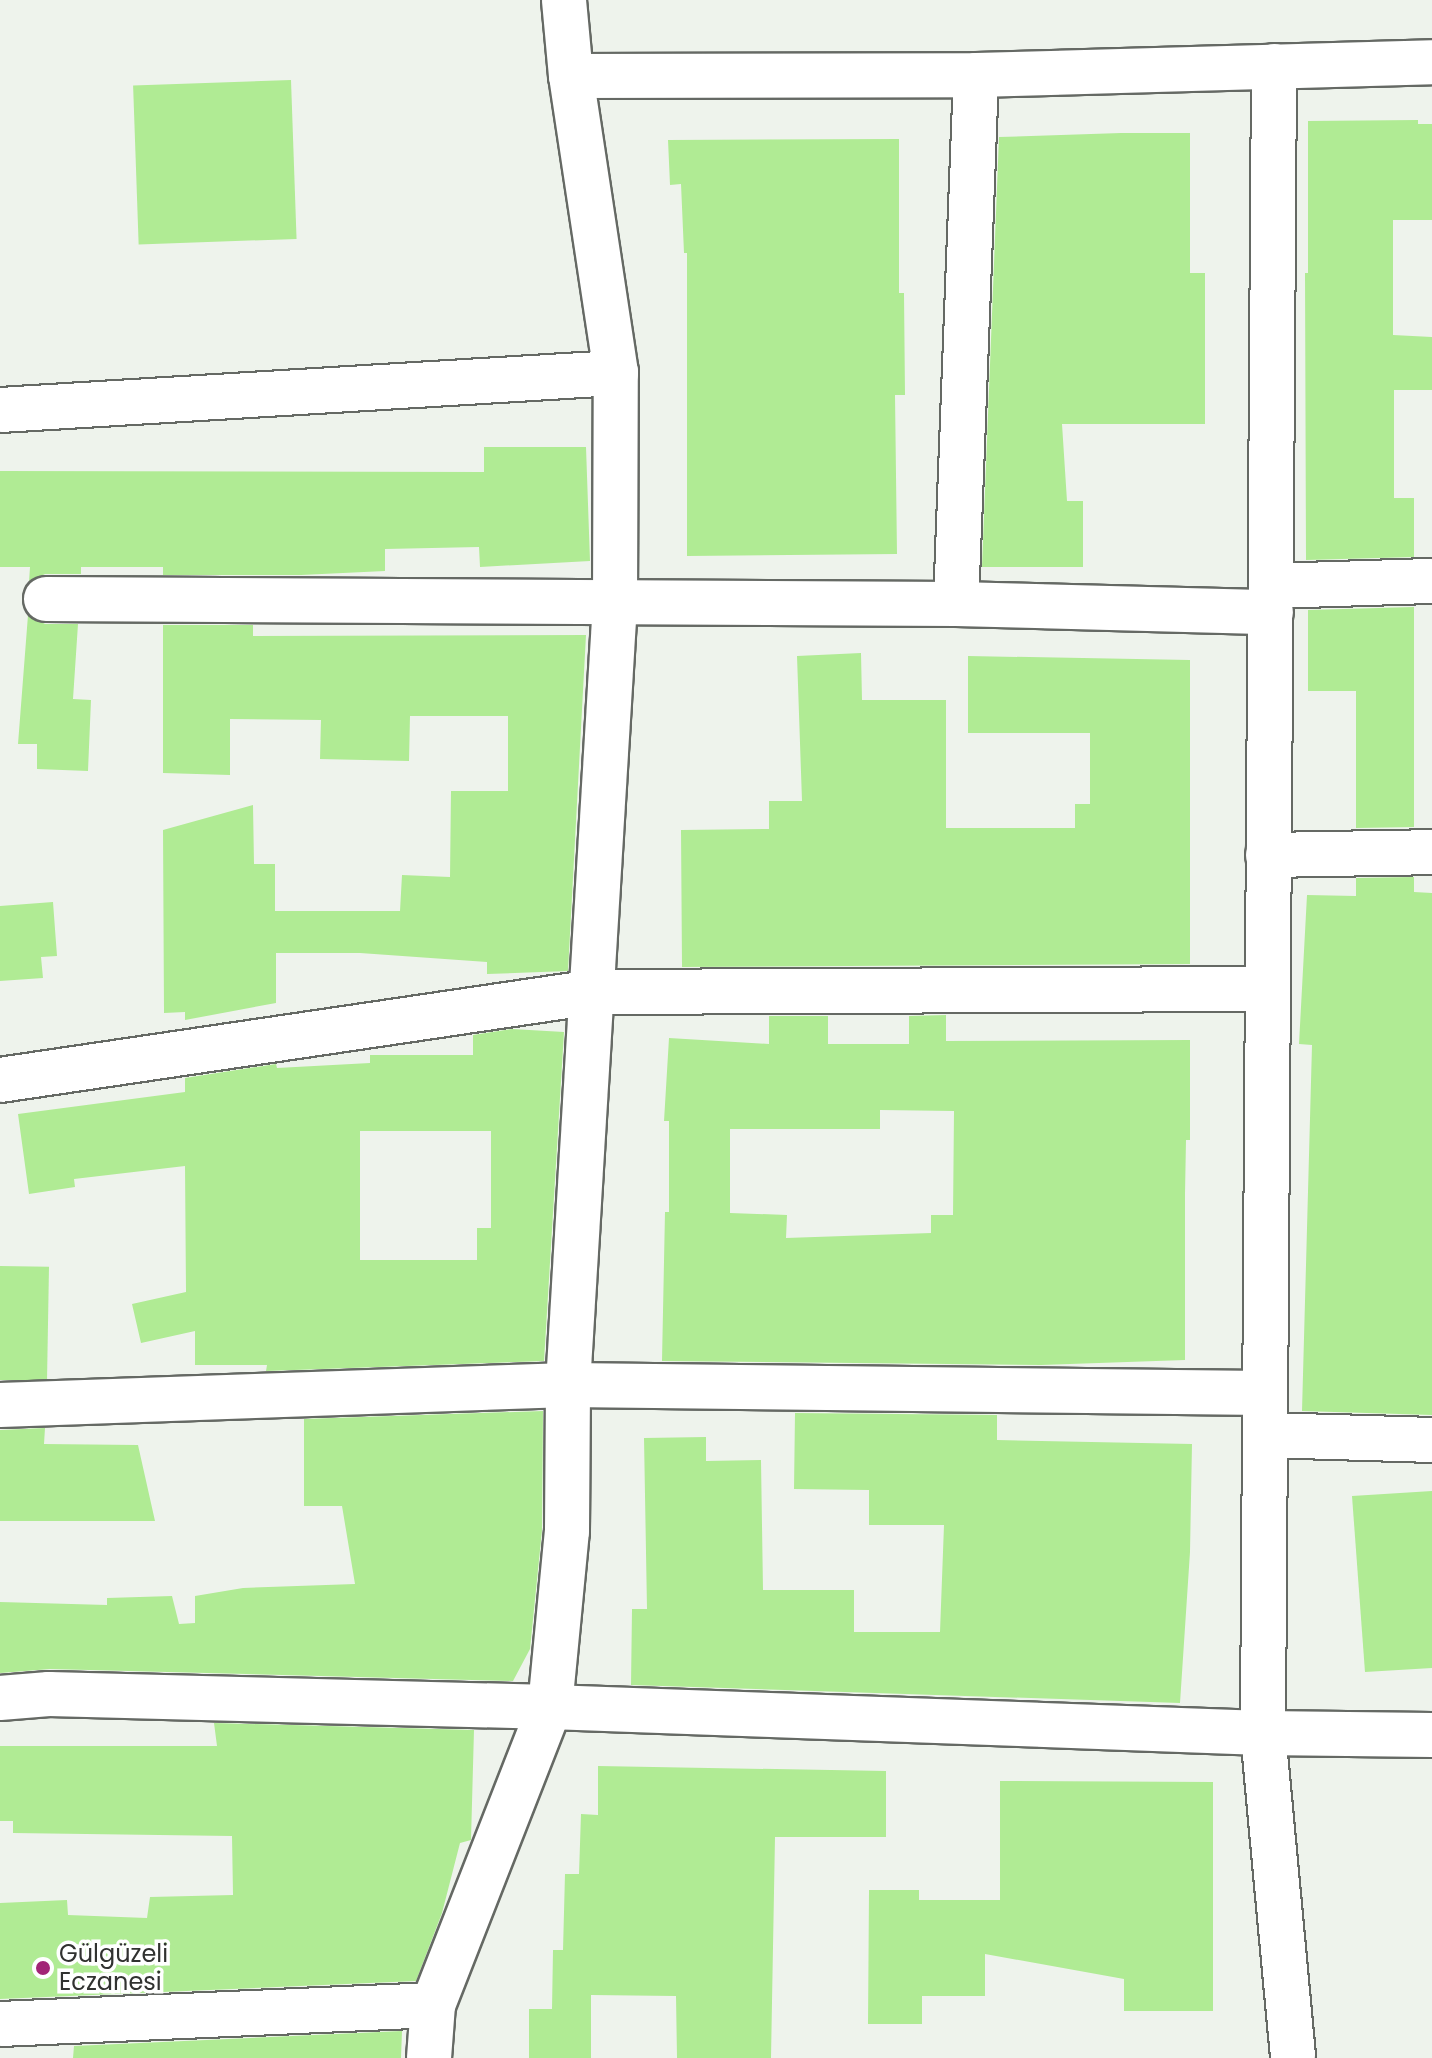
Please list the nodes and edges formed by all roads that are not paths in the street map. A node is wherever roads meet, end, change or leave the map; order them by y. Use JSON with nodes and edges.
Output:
{"nodes":[{"id":1,"x":564,"y":0,"type":"edge"},
{"id":2,"x":1432,"y":62,"type":"edge"},
{"id":3,"x":1274,"y":66,"type":"junction"},
{"id":4,"x":976,"y":75,"type":"junction"},
{"id":5,"x":571,"y":76,"type":"junction"},
{"id":6,"x":616,"y":373,"type":"junction"},
{"id":7,"x":0,"y":410,"type":"edge"},
{"id":8,"x":1432,"y":581,"type":"edge"},
{"id":9,"x":46,"y":599,"type":"dead end"},
{"id":10,"x":1271,"y":599,"type":"junction"},
{"id":11,"x":615,"y":604,"type":"junction"},
{"id":12,"x":956,"y":604,"type":"junction"},
{"id":13,"x":1432,"y":852,"type":"edge"},
{"id":14,"x":1268,"y":855,"type":"junction"},
{"id":15,"x":1267,"y":989,"type":"junction"},
{"id":16,"x":594,"y":992,"type":"junction"},
{"id":17,"x":0,"y":1080,"type":"edge"},
{"id":18,"x":568,"y":1385,"type":"junction"},
{"id":19,"x":0,"y":1405,"type":"edge"},
{"id":20,"x":1265,"y":1414,"type":"junction"},
{"id":21,"x":1432,"y":1440,"type":"edge"},
{"id":22,"x":0,"y":1698,"type":"edge"},
{"id":23,"x":550,"y":1707,"type":"junction"},
{"id":24,"x":1263,"y":1733,"type":"junction"},
{"id":25,"x":1432,"y":1735,"type":"edge"},
{"id":26,"x":433,"y":2005,"type":"junction"},
{"id":27,"x":0,"y":2024,"type":"edge"},
{"id":28,"x":429,"y":2058,"type":"edge"},
{"id":29,"x":1293,"y":2058,"type":"edge"}],
"edges":[{"from":1,"to":5,"type":"street"},
{"from":2,"to":3,"type":"street"},
{"from":3,"to":4,"type":"street"},
{"from":3,"to":10,"type":"street"},
{"from":4,"to":5,"type":"street"},
{"from":4,"to":12,"type":"street"},
{"from":5,"to":6,"type":"street"},
{"from":6,"to":7,"type":"street"},
{"from":6,"to":11,"type":"street"},
{"from":8,"to":10,"type":"street"},
{"from":9,"to":11,"type":"street"},
{"from":10,"to":12,"type":"street"},
{"from":10,"to":14,"type":"street"},
{"from":11,"to":12,"type":"street"},
{"from":11,"to":16,"type":"street"},
{"from":13,"to":14,"type":"street"},
{"from":14,"to":15,"type":"street"},
{"from":15,"to":16,"type":"street"},
{"from":15,"to":20,"type":"street"},
{"from":16,"to":17,"type":"street"},
{"from":16,"to":18,"type":"street"},
{"from":18,"to":19,"type":"street"},
{"from":18,"to":20,"type":"street"},
{"from":18,"to":23,"type":"street"},
{"from":20,"to":21,"type":"street"},
{"from":20,"to":24,"type":"street"},
{"from":22,"to":23,"type":"street"},
{"from":23,"to":24,"type":"street"},
{"from":23,"to":26,"type":"street"},
{"from":24,"to":25,"type":"street"},
{"from":24,"to":29,"type":"street"},
{"from":26,"to":27,"type":"street"},
{"from":26,"to":28,"type":"street"}]}
